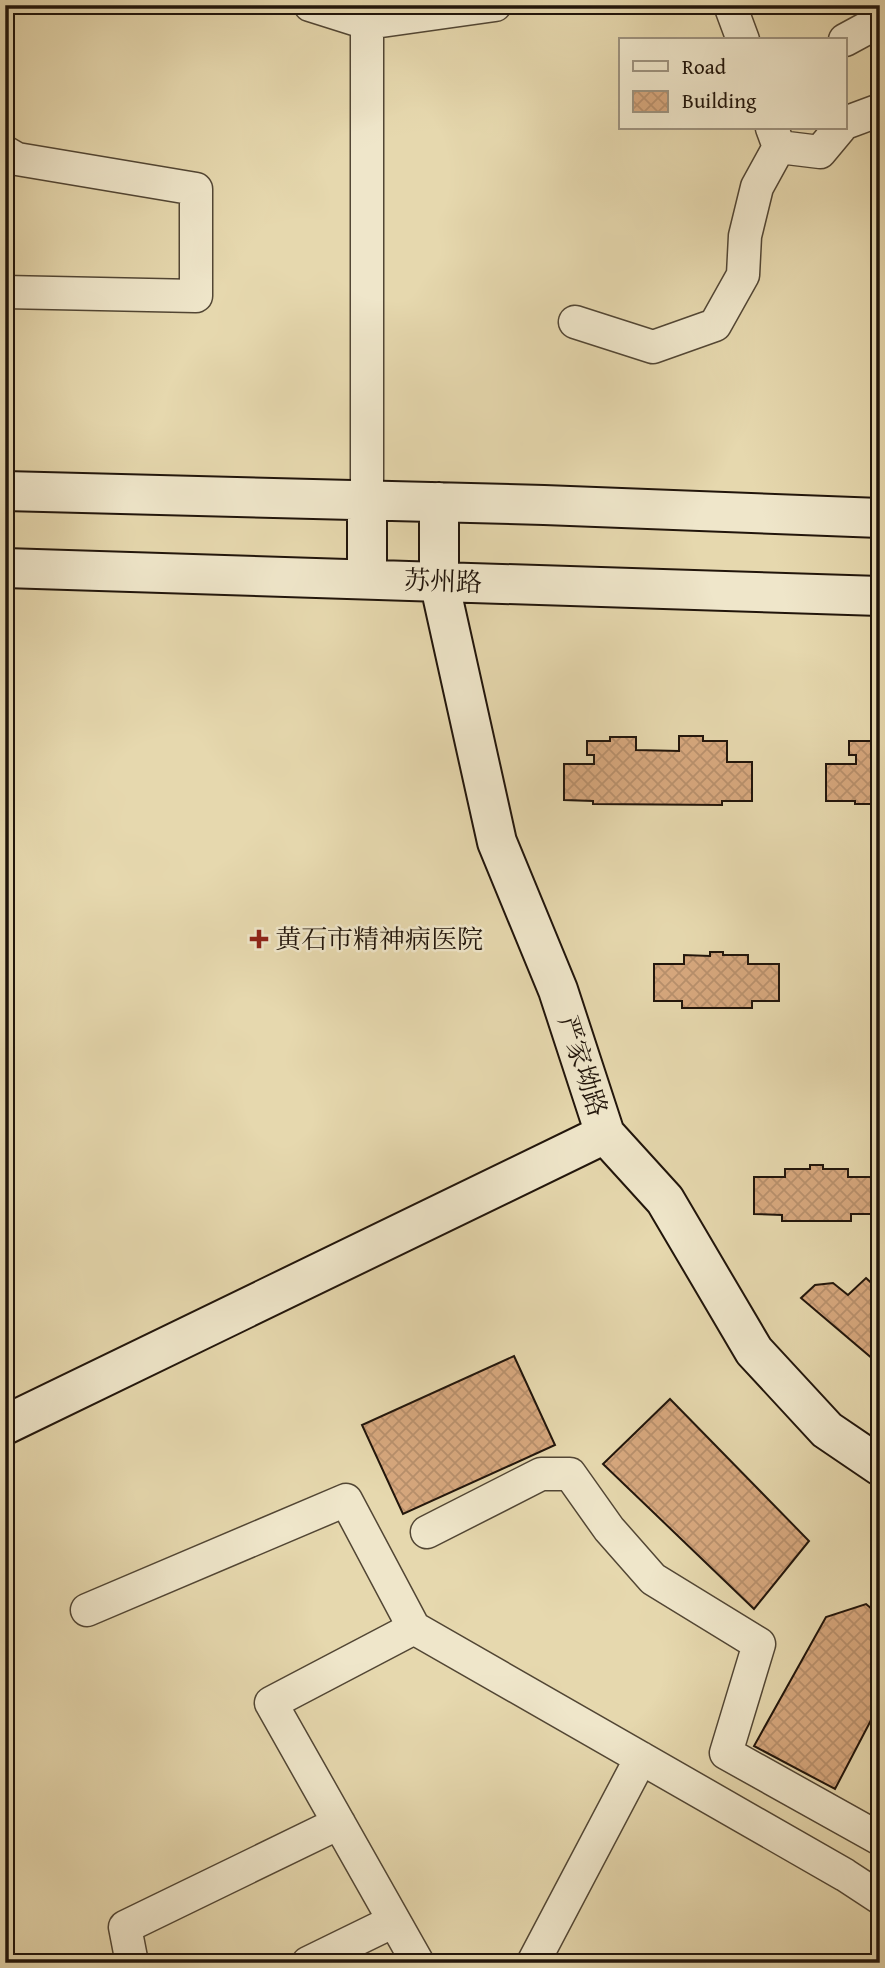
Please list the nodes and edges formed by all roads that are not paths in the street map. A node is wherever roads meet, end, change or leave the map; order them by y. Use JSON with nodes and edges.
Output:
{"nodes":[{"id":1,"x":310,"y":5,"type":"edge"},
{"id":2,"x":495,"y":5,"type":"edge"},
{"id":3,"x":730,"y":5,"type":"edge"},
{"id":4,"x":880,"y":21,"type":"edge"},
{"id":5,"x":367,"y":23,"type":"junction"},
{"id":6,"x":742,"y":38,"type":"edge"},
{"id":7,"x":846,"y":39,"type":"edge"},
{"id":8,"x":880,"y":110,"type":"edge"},
{"id":9,"x":846,"y":123,"type":"edge"},
{"id":10,"x":838,"y":130,"type":"edge"},
{"id":11,"x":776,"y":138,"type":"edge"},
{"id":12,"x":5,"y":152,"type":"edge"},
{"id":13,"x":5,"y":292,"type":"edge"},
{"id":14,"x":575,"y":322,"type":"dead end"},
{"id":15,"x":5,"y":491,"type":"edge"},
{"id":16,"x":367,"y":500,"type":"junction"},
{"id":17,"x":439,"y":502,"type":"junction"},
{"id":18,"x":880,"y":518,"type":"edge"},
{"id":19,"x":5,"y":568,"type":"edge"},
{"id":20,"x":367,"y":579,"type":"junction"},
{"id":21,"x":439,"y":581,"type":"junction"},
{"id":22,"x":880,"y":596,"type":"edge"},
{"id":23,"x":605,"y":1134,"type":"junction"},
{"id":24,"x":5,"y":1425,"type":"edge"},
{"id":25,"x":880,"y":1466,"type":"edge"},
{"id":26,"x":427,"y":1532,"type":"dead end"},
{"id":27,"x":87,"y":1610,"type":"dead end"},
{"id":28,"x":414,"y":1628,"type":"junction"},
{"id":29,"x":641,"y":1758,"type":"junction"},
{"id":30,"x":339,"y":1823,"type":"junction"},
{"id":31,"x":880,"y":1839,"type":"edge"},
{"id":32,"x":880,"y":1898,"type":"edge"},
{"id":33,"x":394,"y":1922,"type":"junction"},
{"id":34,"x":132,"y":1963,"type":"edge"},
{"id":35,"x":308,"y":1963,"type":"edge"},
{"id":36,"x":418,"y":1963,"type":"edge"},
{"id":37,"x":533,"y":1963,"type":"edge"}],
"edges":[{"from":1,"to":5,"type":"street"},
{"from":2,"to":5,"type":"street"},
{"from":3,"to":6,"type":"street"},
{"from":4,"to":7,"type":"street"},
{"from":5,"to":16,"type":"street"},
{"from":8,"to":9,"type":"street"},
{"from":10,"to":11,"type":"street"},
{"from":11,"to":14,"type":"street"},
{"from":12,"to":13,"type":"street"},
{"from":15,"to":16,"type":"main road"},
{"from":16,"to":17,"type":"main road"},
{"from":16,"to":20,"type":"main road"},
{"from":17,"to":18,"type":"main road"},
{"from":17,"to":21,"type":"main road","name":"严家坳路"},
{"from":19,"to":20,"type":"main road","name":"苏州路"},
{"from":20,"to":21,"type":"main road","name":"苏州路"},
{"from":21,"to":22,"type":"main road","name":"苏州路"},
{"from":21,"to":23,"type":"main road","name":"严家坳路"},
{"from":23,"to":24,"type":"main road"},
{"from":23,"to":25,"type":"main road","name":"严家坳路"},
{"from":26,"to":31,"type":"street"},
{"from":27,"to":28,"type":"street"},
{"from":28,"to":29,"type":"street"},
{"from":28,"to":30,"type":"street"},
{"from":29,"to":32,"type":"street"},
{"from":29,"to":37,"type":"street"},
{"from":30,"to":33,"type":"street"},
{"from":30,"to":34,"type":"street"},
{"from":33,"to":35,"type":"street"},
{"from":33,"to":36,"type":"street"}]}
